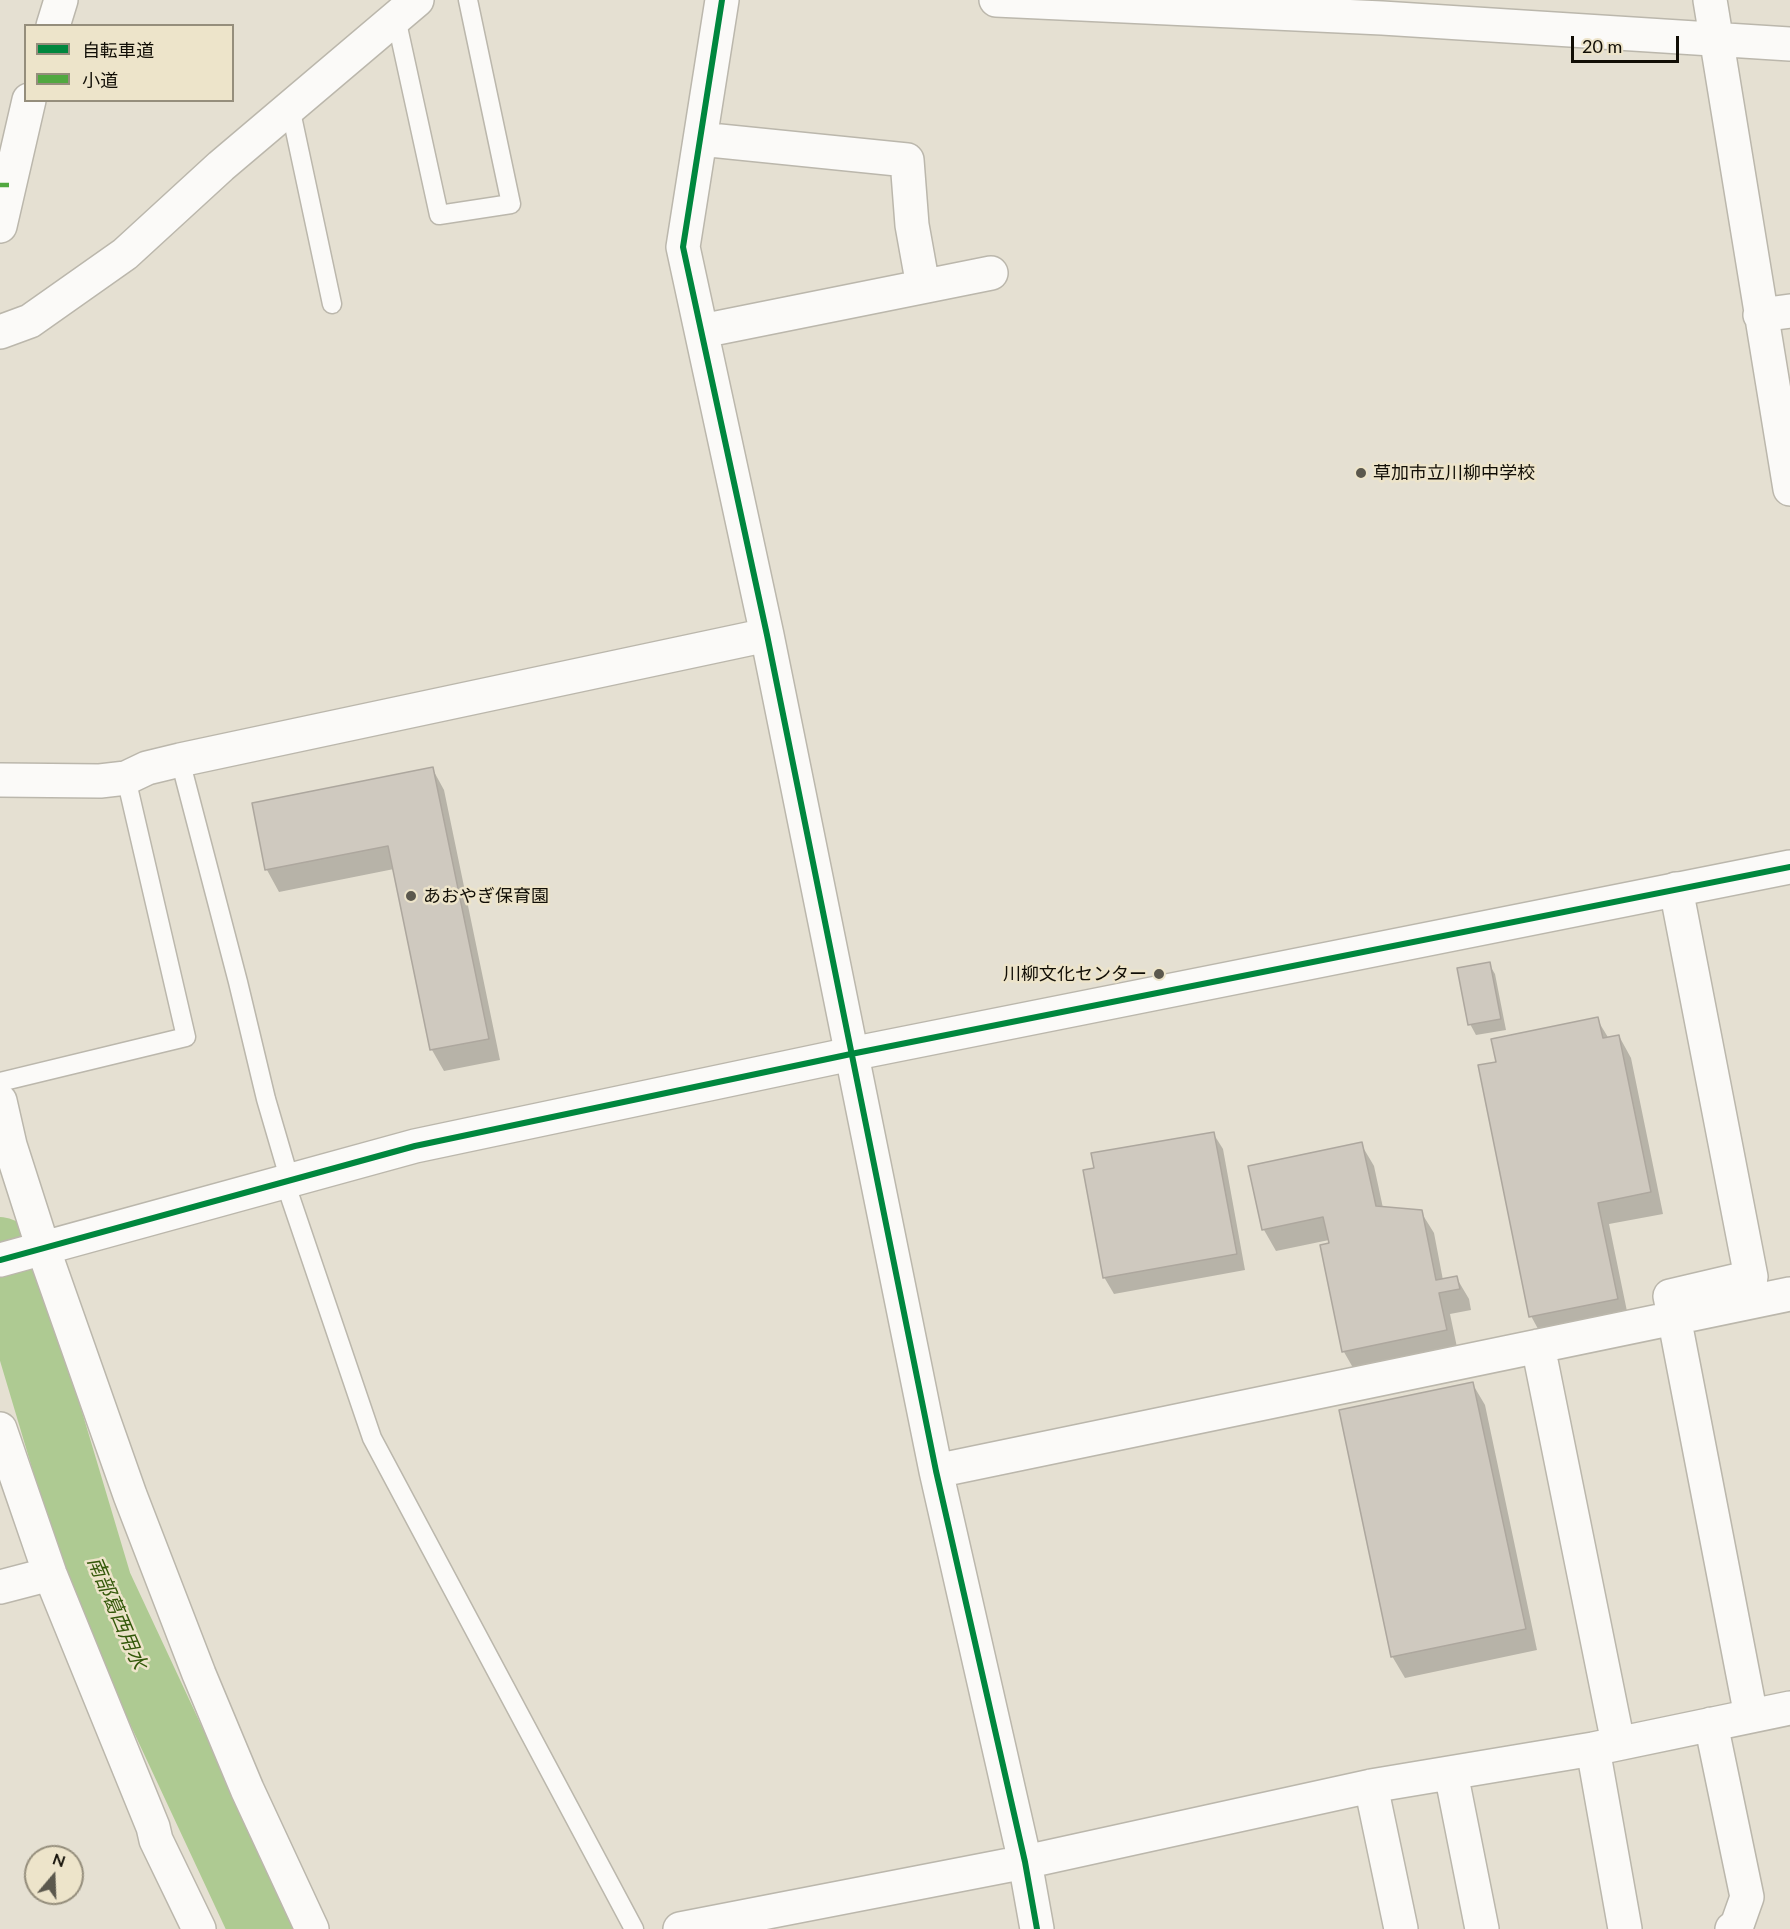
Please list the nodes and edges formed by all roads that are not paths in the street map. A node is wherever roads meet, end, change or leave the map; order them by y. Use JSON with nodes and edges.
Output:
{"nodes":[{"id":1,"x":61,"y":0,"type":"edge"},
{"id":2,"x":468,"y":0,"type":"edge"},
{"id":3,"x":722,"y":0,"type":"edge"},
{"id":4,"x":996,"y":0,"type":"edge"},
{"id":5,"x":1006,"y":0,"type":"edge"},
{"id":6,"x":1710,"y":0,"type":"edge"},
{"id":7,"x":1279,"y":7,"type":"edge"},
{"id":8,"x":406,"y":9,"type":"edge"},
{"id":9,"x":1380,"y":9,"type":"edge"},
{"id":10,"x":54,"y":24,"type":"edge"},
{"id":11,"x":1717,"y":39,"type":"junction"},
{"id":12,"x":1790,"y":44,"type":"edge"},
{"id":13,"x":29,"y":102,"type":"edge"},
{"id":14,"x":290,"y":107,"type":"junction"},
{"id":15,"x":700,"y":139,"type":"junction"},
{"id":16,"x":0,"y":226,"type":"edge"},
{"id":17,"x":991,"y":273,"type":"dead end"},
{"id":18,"x":923,"y":286,"type":"junction"},
{"id":19,"x":332,"y":304,"type":"dead end"},
{"id":20,"x":1775,"y":313,"type":"edge"},
{"id":21,"x":702,"y":331,"type":"junction"},
{"id":22,"x":0,"y":332,"type":"edge"},
{"id":23,"x":1790,"y":489,"type":"edge"},
{"id":24,"x":767,"y":635,"type":"junction"},
{"id":25,"x":180,"y":760,"type":"junction"},
{"id":26,"x":126,"y":778,"type":"junction"},
{"id":27,"x":0,"y":780,"type":"edge"},
{"id":28,"x":1790,"y":867,"type":"edge"},
{"id":29,"x":1676,"y":889,"type":"junction"},
{"id":30,"x":851,"y":1054,"type":"junction"},
{"id":31,"x":0,"y":1082,"type":"edge"},
{"id":32,"x":0,"y":1101,"type":"edge"},
{"id":33,"x":288,"y":1182,"type":"junction"},
{"id":34,"x":22,"y":1254,"type":"edge"},
{"id":35,"x":1790,"y":1294,"type":"edge"},
{"id":36,"x":1674,"y":1318,"type":"junction"},
{"id":37,"x":1538,"y":1346,"type":"junction"},
{"id":38,"x":0,"y":1429,"type":"edge"},
{"id":39,"x":936,"y":1471,"type":"junction"},
{"id":40,"x":50,"y":1574,"type":"junction"},
{"id":41,"x":0,"y":1587,"type":"edge"},
{"id":42,"x":1790,"y":1708,"type":"edge"},
{"id":43,"x":1751,"y":1716,"type":"junction"},
{"id":44,"x":1711,"y":1724,"type":"junction"},
{"id":45,"x":1606,"y":1746,"type":"junction"},
{"id":46,"x":1451,"y":1773,"type":"junction"},
{"id":47,"x":1371,"y":1786,"type":"junction"},
{"id":48,"x":1025,"y":1862,"type":"junction"},
{"id":49,"x":199,"y":1929,"type":"edge"},
{"id":50,"x":312,"y":1929,"type":"edge"},
{"id":51,"x":634,"y":1929,"type":"edge"},
{"id":52,"x":680,"y":1929,"type":"edge"},
{"id":53,"x":1037,"y":1929,"type":"edge"},
{"id":54,"x":1401,"y":1929,"type":"edge"},
{"id":55,"x":1482,"y":1929,"type":"edge"},
{"id":56,"x":1626,"y":1929,"type":"edge"},
{"id":57,"x":1732,"y":1929,"type":"edge"}],
"edges":[{"from":1,"to":10,"type":"street"},
{"from":2,"to":8,"type":"lane"},
{"from":3,"to":15,"type":"street"},
{"from":4,"to":5,"type":"street"},
{"from":5,"to":7,"type":"street"},
{"from":6,"to":11,"type":"street"},
{"from":7,"to":9,"type":"street"},
{"from":8,"to":14,"type":"street"},
{"from":9,"to":11,"type":"street"},
{"from":11,"to":12,"type":"street"},
{"from":11,"to":20,"type":"street"},
{"from":13,"to":16,"type":"street"},
{"from":14,"to":19,"type":"lane"},
{"from":14,"to":22,"type":"street"},
{"from":15,"to":18,"type":"street"},
{"from":15,"to":21,"type":"street"},
{"from":17,"to":18,"type":"street"},
{"from":18,"to":21,"type":"street"},
{"from":20,"to":23,"type":"street"},
{"from":21,"to":24,"type":"street"},
{"from":24,"to":25,"type":"street"},
{"from":24,"to":30,"type":"street"},
{"from":25,"to":26,"type":"street"},
{"from":25,"to":33,"type":"lane"},
{"from":26,"to":27,"type":"street"},
{"from":26,"to":31,"type":"lane"},
{"from":28,"to":29,"type":"street"},
{"from":29,"to":30,"type":"street"},
{"from":29,"to":36,"type":"street"},
{"from":30,"to":33,"type":"street"},
{"from":30,"to":39,"type":"street"},
{"from":32,"to":34,"type":"street"},
{"from":33,"to":34,"type":"street"},
{"from":33,"to":51,"type":"lane"},
{"from":34,"to":50,"type":"street"},
{"from":35,"to":36,"type":"street"},
{"from":36,"to":37,"type":"street"},
{"from":36,"to":43,"type":"street"},
{"from":37,"to":39,"type":"street"},
{"from":37,"to":45,"type":"street"},
{"from":38,"to":40,"type":"street"},
{"from":39,"to":48,"type":"street"},
{"from":40,"to":41,"type":"street"},
{"from":40,"to":49,"type":"street"},
{"from":42,"to":43,"type":"street"},
{"from":43,"to":44,"type":"street"},
{"from":44,"to":45,"type":"street"},
{"from":44,"to":57,"type":"street"},
{"from":45,"to":46,"type":"street"},
{"from":45,"to":56,"type":"street"},
{"from":46,"to":47,"type":"street"},
{"from":46,"to":55,"type":"street"},
{"from":47,"to":48,"type":"street"},
{"from":47,"to":54,"type":"street"},
{"from":48,"to":52,"type":"street"},
{"from":48,"to":53,"type":"street"}]}
